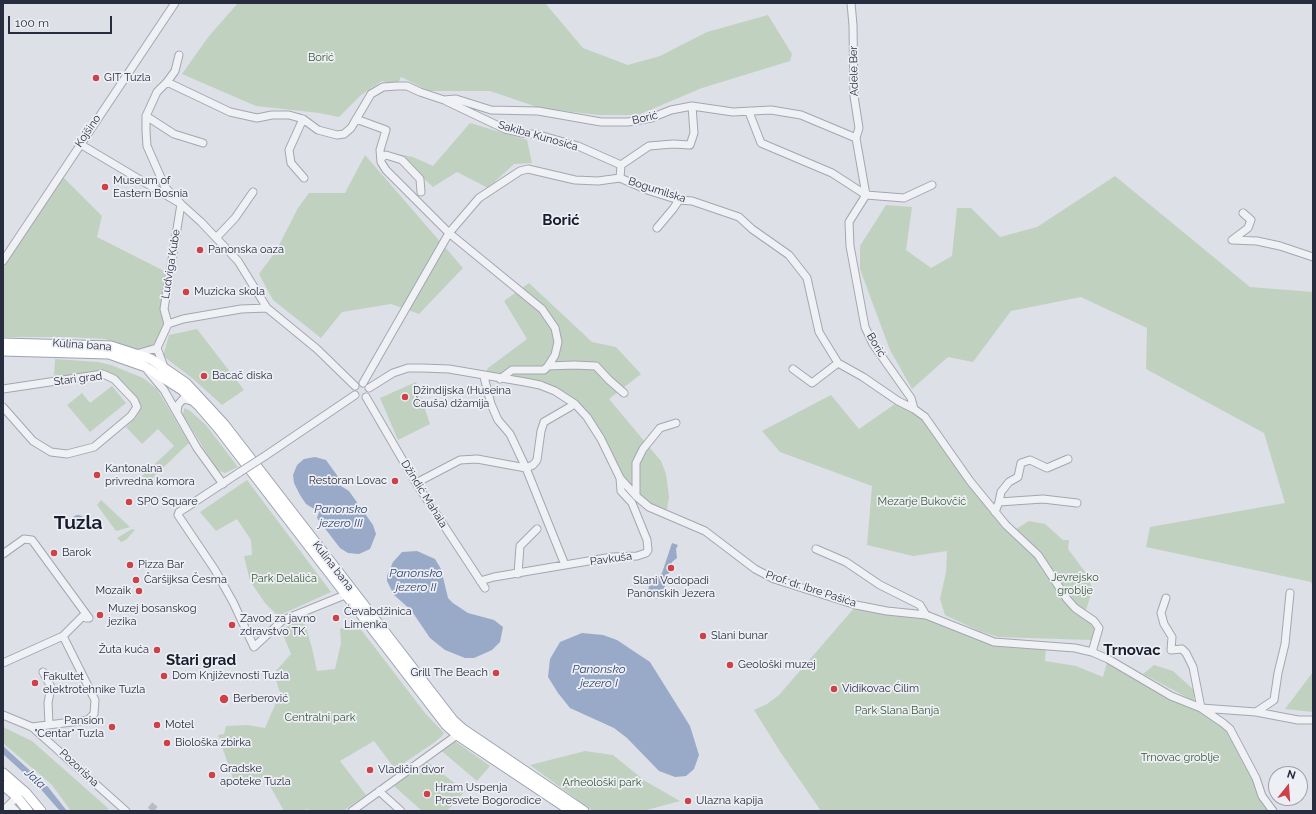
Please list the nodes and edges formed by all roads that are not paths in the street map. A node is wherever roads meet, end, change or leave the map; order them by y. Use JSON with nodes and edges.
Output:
{"nodes":[{"id":1,"x":175,"y":3,"type":"edge"},
{"id":2,"x":851,"y":3,"type":"edge"},
{"id":3,"x":179,"y":55,"type":"dead end"},
{"id":4,"x":167,"y":82,"type":"junction"},
{"id":5,"x":444,"y":100,"type":"junction"},
{"id":6,"x":692,"y":106,"type":"junction"},
{"id":7,"x":749,"y":112,"type":"junction"},
{"id":8,"x":146,"y":116,"type":"junction"},
{"id":9,"x":303,"y":119,"type":"junction"},
{"id":10,"x":356,"y":119,"type":"junction"},
{"id":11,"x":856,"y":138,"type":"junction"},
{"id":12,"x":203,"y":143,"type":"dead end"},
{"id":13,"x":80,"y":144,"type":"junction"},
{"id":14,"x":381,"y":158,"type":"junction"},
{"id":15,"x":621,"y":165,"type":"junction"},
{"id":16,"x":304,"y":178,"type":"dead end"},
{"id":17,"x":620,"y":178,"type":"junction"},
{"id":18,"x":932,"y":186,"type":"dead end"},
{"id":19,"x":252,"y":192,"type":"dead end"},
{"id":20,"x":421,"y":192,"type":"dead end"},
{"id":21,"x":866,"y":195,"type":"junction"},
{"id":22,"x":679,"y":200,"type":"junction"},
{"id":23,"x":180,"y":204,"type":"junction"},
{"id":24,"x":1243,"y":213,"type":"dead end"},
{"id":25,"x":657,"y":228,"type":"dead end"},
{"id":26,"x":448,"y":233,"type":"junction"},
{"id":27,"x":216,"y":238,"type":"junction"},
{"id":28,"x":1313,"y":257,"type":"edge"},
{"id":29,"x":3,"y":261,"type":"edge"},
{"id":30,"x":268,"y":308,"type":"junction"},
{"id":31,"x":168,"y":324,"type":"junction"},
{"id":32,"x":3,"y":343,"type":"edge"},
{"id":33,"x":156,"y":348,"type":"junction"},
{"id":34,"x":3,"y":351,"type":"edge"},
{"id":35,"x":136,"y":354,"type":"junction"},
{"id":36,"x":838,"y":363,"type":"junction"},
{"id":37,"x":142,"y":365,"type":"junction"},
{"id":38,"x":548,"y":366,"type":"junction"},
{"id":39,"x":164,"y":367,"type":"junction"},
{"id":40,"x":793,"y":369,"type":"dead end"},
{"id":41,"x":484,"y":377,"type":"junction"},
{"id":42,"x":500,"y":379,"type":"junction"},
{"id":43,"x":366,"y":385,"type":"junction"},
{"id":44,"x":356,"y":386,"type":"junction"},
{"id":45,"x":3,"y":389,"type":"edge"},
{"id":46,"x":624,"y":394,"type":"dead end"},
{"id":47,"x":356,"y":396,"type":"junction"},
{"id":48,"x":366,"y":397,"type":"junction"},
{"id":49,"x":575,"y":404,"type":"junction"},
{"id":50,"x":199,"y":406,"type":"junction"},
{"id":51,"x":3,"y":407,"type":"edge"},
{"id":52,"x":914,"y":409,"type":"junction"},
{"id":53,"x":177,"y":412,"type":"junction"},
{"id":54,"x":676,"y":423,"type":"dead end"},
{"id":55,"x":1068,"y":459,"type":"dead end"},
{"id":56,"x":526,"y":468,"type":"junction"},
{"id":57,"x":620,"y":478,"type":"junction"},
{"id":58,"x":416,"y":483,"type":"junction"},
{"id":59,"x":223,"y":484,"type":"junction"},
{"id":60,"x":636,"y":496,"type":"junction"},
{"id":61,"x":999,"y":502,"type":"junction"},
{"id":62,"x":1077,"y":503,"type":"dead end"},
{"id":63,"x":996,"y":512,"type":"junction"},
{"id":64,"x":537,"y":529,"type":"dead end"},
{"id":65,"x":816,"y":549,"type":"dead end"},
{"id":66,"x":3,"y":554,"type":"edge"},
{"id":67,"x":565,"y":565,"type":"junction"},
{"id":68,"x":518,"y":574,"type":"junction"},
{"id":69,"x":480,"y":582,"type":"junction"},
{"id":70,"x":485,"y":588,"type":"dead end"},
{"id":71,"x":1290,"y":593,"type":"dead end"},
{"id":72,"x":345,"y":595,"type":"junction"},
{"id":73,"x":1166,"y":598,"type":"dead end"},
{"id":74,"x":926,"y":615,"type":"junction"},
{"id":75,"x":63,"y":636,"type":"junction"},
{"id":76,"x":1092,"y":652,"type":"junction"},
{"id":77,"x":3,"y":662,"type":"edge"},
{"id":78,"x":43,"y":672,"type":"dead end"},
{"id":79,"x":1201,"y":708,"type":"junction"},
{"id":80,"x":1256,"y":712,"type":"junction"},
{"id":81,"x":3,"y":714,"type":"edge"},
{"id":82,"x":1313,"y":720,"type":"edge"},
{"id":83,"x":49,"y":724,"type":"junction"},
{"id":84,"x":32,"y":727,"type":"junction"},
{"id":85,"x":457,"y":735,"type":"junction"},
{"id":86,"x":3,"y":773,"type":"edge"},
{"id":87,"x":3,"y":785,"type":"edge"},
{"id":88,"x":379,"y":791,"type":"junction"},
{"id":89,"x":17,"y":798,"type":"junction"},
{"id":90,"x":10,"y":806,"type":"junction"},
{"id":91,"x":3,"y":811,"type":"edge"},
{"id":92,"x":16,"y":811,"type":"edge"},
{"id":93,"x":28,"y":811,"type":"edge"},
{"id":94,"x":41,"y":811,"type":"edge"},
{"id":95,"x":126,"y":811,"type":"edge"},
{"id":96,"x":352,"y":811,"type":"edge"},
{"id":97,"x":401,"y":811,"type":"edge"},
{"id":98,"x":571,"y":811,"type":"edge"},
{"id":99,"x":584,"y":811,"type":"edge"},
{"id":100,"x":1273,"y":811,"type":"edge"}],
"edges":[{"from":1,"to":13,"type":"street","name":"Kojšino"},
{"from":2,"to":11,"type":"street","name":"Adele Ber"},
{"from":3,"to":4,"type":"street"},
{"from":4,"to":8,"type":"street"},
{"from":4,"to":9,"type":"street","name":"Borić"},
{"from":5,"to":6,"type":"street","name":"Borić"},
{"from":5,"to":10,"type":"street","name":"Borić"},
{"from":5,"to":15,"type":"street","name":"Sakiba Kunosića"},
{"from":6,"to":7,"type":"street","name":"Borić"},
{"from":6,"to":15,"type":"street"},
{"from":7,"to":11,"type":"street","name":"Borić"},
{"from":7,"to":21,"type":"street"},
{"from":8,"to":12,"type":"street"},
{"from":8,"to":23,"type":"street"},
{"from":9,"to":10,"type":"street","name":"Borić"},
{"from":9,"to":16,"type":"street"},
{"from":10,"to":14,"type":"street"},
{"from":11,"to":21,"type":"street"},
{"from":13,"to":23,"type":"street"},
{"from":13,"to":29,"type":"street","name":"Kojšino"},
{"from":14,"to":20,"type":"street"},
{"from":14,"to":26,"type":"street"},
{"from":15,"to":17,"type":"street"},
{"from":17,"to":22,"type":"street","name":"Bogumilska"},
{"from":17,"to":26,"type":"street","name":"Bogumilska"},
{"from":18,"to":21,"type":"street"},
{"from":19,"to":27,"type":"street"},
{"from":21,"to":52,"type":"street","name":"Borić"},
{"from":22,"to":25,"type":"street"},
{"from":22,"to":36,"type":"street","name":"Bogumilska"},
{"from":23,"to":27,"type":"street"},
{"from":23,"to":31,"type":"street","name":"Ludviga Kube"},
{"from":24,"to":28,"type":"street"},
{"from":26,"to":38,"type":"street"},
{"from":26,"to":43,"type":"street","name":"Bogumilska"},
{"from":27,"to":30,"type":"street"},
{"from":30,"to":31,"type":"street"},
{"from":30,"to":44,"type":"street"},
{"from":31,"to":33,"type":"street"},
{"from":32,"to":35,"type":"main road","name":"Kulina bana"},
{"from":33,"to":35,"type":"street"},
{"from":33,"to":39,"type":"street"},
{"from":34,"to":37,"type":"main road","name":"Kulina bana"},
{"from":35,"to":39,"type":"main road","name":"Kulina bana"},
{"from":36,"to":40,"type":"street"},
{"from":36,"to":52,"type":"street","name":"Bogumilska"},
{"from":37,"to":50,"type":"main road","name":"Kulina bana"},
{"from":37,"to":53,"type":"street"},
{"from":38,"to":42,"type":"street"},
{"from":38,"to":46,"type":"street"},
{"from":39,"to":99,"type":"main road","name":"Kulina bana"},
{"from":41,"to":42,"type":"street","name":"Prof. dr. Ibre Pašića"},
{"from":41,"to":43,"type":"street","name":"Prof. dr. Ibre Pašića"},
{"from":41,"to":56,"type":"street"},
{"from":42,"to":49,"type":"street","name":"Prof. dr. Ibre Pašića"},
{"from":43,"to":44,"type":"street"},
{"from":43,"to":48,"type":"street"},
{"from":44,"to":47,"type":"street"},
{"from":45,"to":51,"type":"street","name":"Stari grad"},
{"from":47,"to":48,"type":"street"},
{"from":47,"to":59,"type":"street","bridge":true},
{"from":48,"to":58,"type":"street","name":"Džindić Mahala"},
{"from":49,"to":56,"type":"street"},
{"from":49,"to":57,"type":"street","name":"Prof. dr. Ibre Pašića"},
{"from":50,"to":53,"type":"street"},
{"from":50,"to":72,"type":"main road","name":"Kulina bana"},
{"from":52,"to":63,"type":"street"},
{"from":53,"to":59,"type":"street"},
{"from":54,"to":60,"type":"street"},
{"from":55,"to":61,"type":"street"},
{"from":56,"to":58,"type":"street"},
{"from":56,"to":67,"type":"street"},
{"from":57,"to":60,"type":"street","name":"Prof. dr. Ibre Pašića"},
{"from":57,"to":67,"type":"street","name":"Pavkuša"},
{"from":58,"to":69,"type":"street","name":"Džindić Mahala"},
{"from":59,"to":72,"type":"street"},
{"from":60,"to":74,"type":"street","name":"Prof. dr. Ibre Pašića"},
{"from":61,"to":62,"type":"street"},
{"from":61,"to":63,"type":"street"},
{"from":63,"to":76,"type":"street"},
{"from":64,"to":68,"type":"street"},
{"from":65,"to":74,"type":"street"},
{"from":66,"to":75,"type":"street"},
{"from":67,"to":68,"type":"street","name":"Pavkuša"},
{"from":68,"to":69,"type":"street","name":"Pavkuša"},
{"from":69,"to":70,"type":"street","name":"Džindić Mahala"},
{"from":71,"to":80,"type":"street"},
{"from":72,"to":85,"type":"main road","name":"Kulina bana"},
{"from":73,"to":79,"type":"street"},
{"from":74,"to":76,"type":"street","name":"Prof. dr. Ibre Pašića"},
{"from":75,"to":77,"type":"street"},
{"from":75,"to":83,"type":"street"},
{"from":76,"to":79,"type":"street","name":"Prof. dr. Ibre Pašića"},
{"from":78,"to":83,"type":"street"},
{"from":79,"to":80,"type":"street","name":"Prof. dr. Ibre Pašića"},
{"from":79,"to":100,"type":"street","name":"Prof. dr. Ibre Pašića"},
{"from":80,"to":82,"type":"street","name":"Prof. dr. Ibre Pašića"},
{"from":81,"to":84,"type":"street","name":"Pozorišna"},
{"from":83,"to":84,"type":"street"},
{"from":84,"to":95,"type":"street","name":"Pozorišna"},
{"from":85,"to":88,"type":"street"},
{"from":85,"to":98,"type":"main road","name":"Kulina bana"},
{"from":86,"to":94,"type":"main road"},
{"from":87,"to":89,"type":"main road"},
{"from":88,"to":96,"type":"street"},
{"from":88,"to":97,"type":"street"},
{"from":89,"to":90,"type":"street"},
{"from":89,"to":93,"type":"main road"},
{"from":90,"to":91,"type":"street"},
{"from":90,"to":92,"type":"street"}]}
